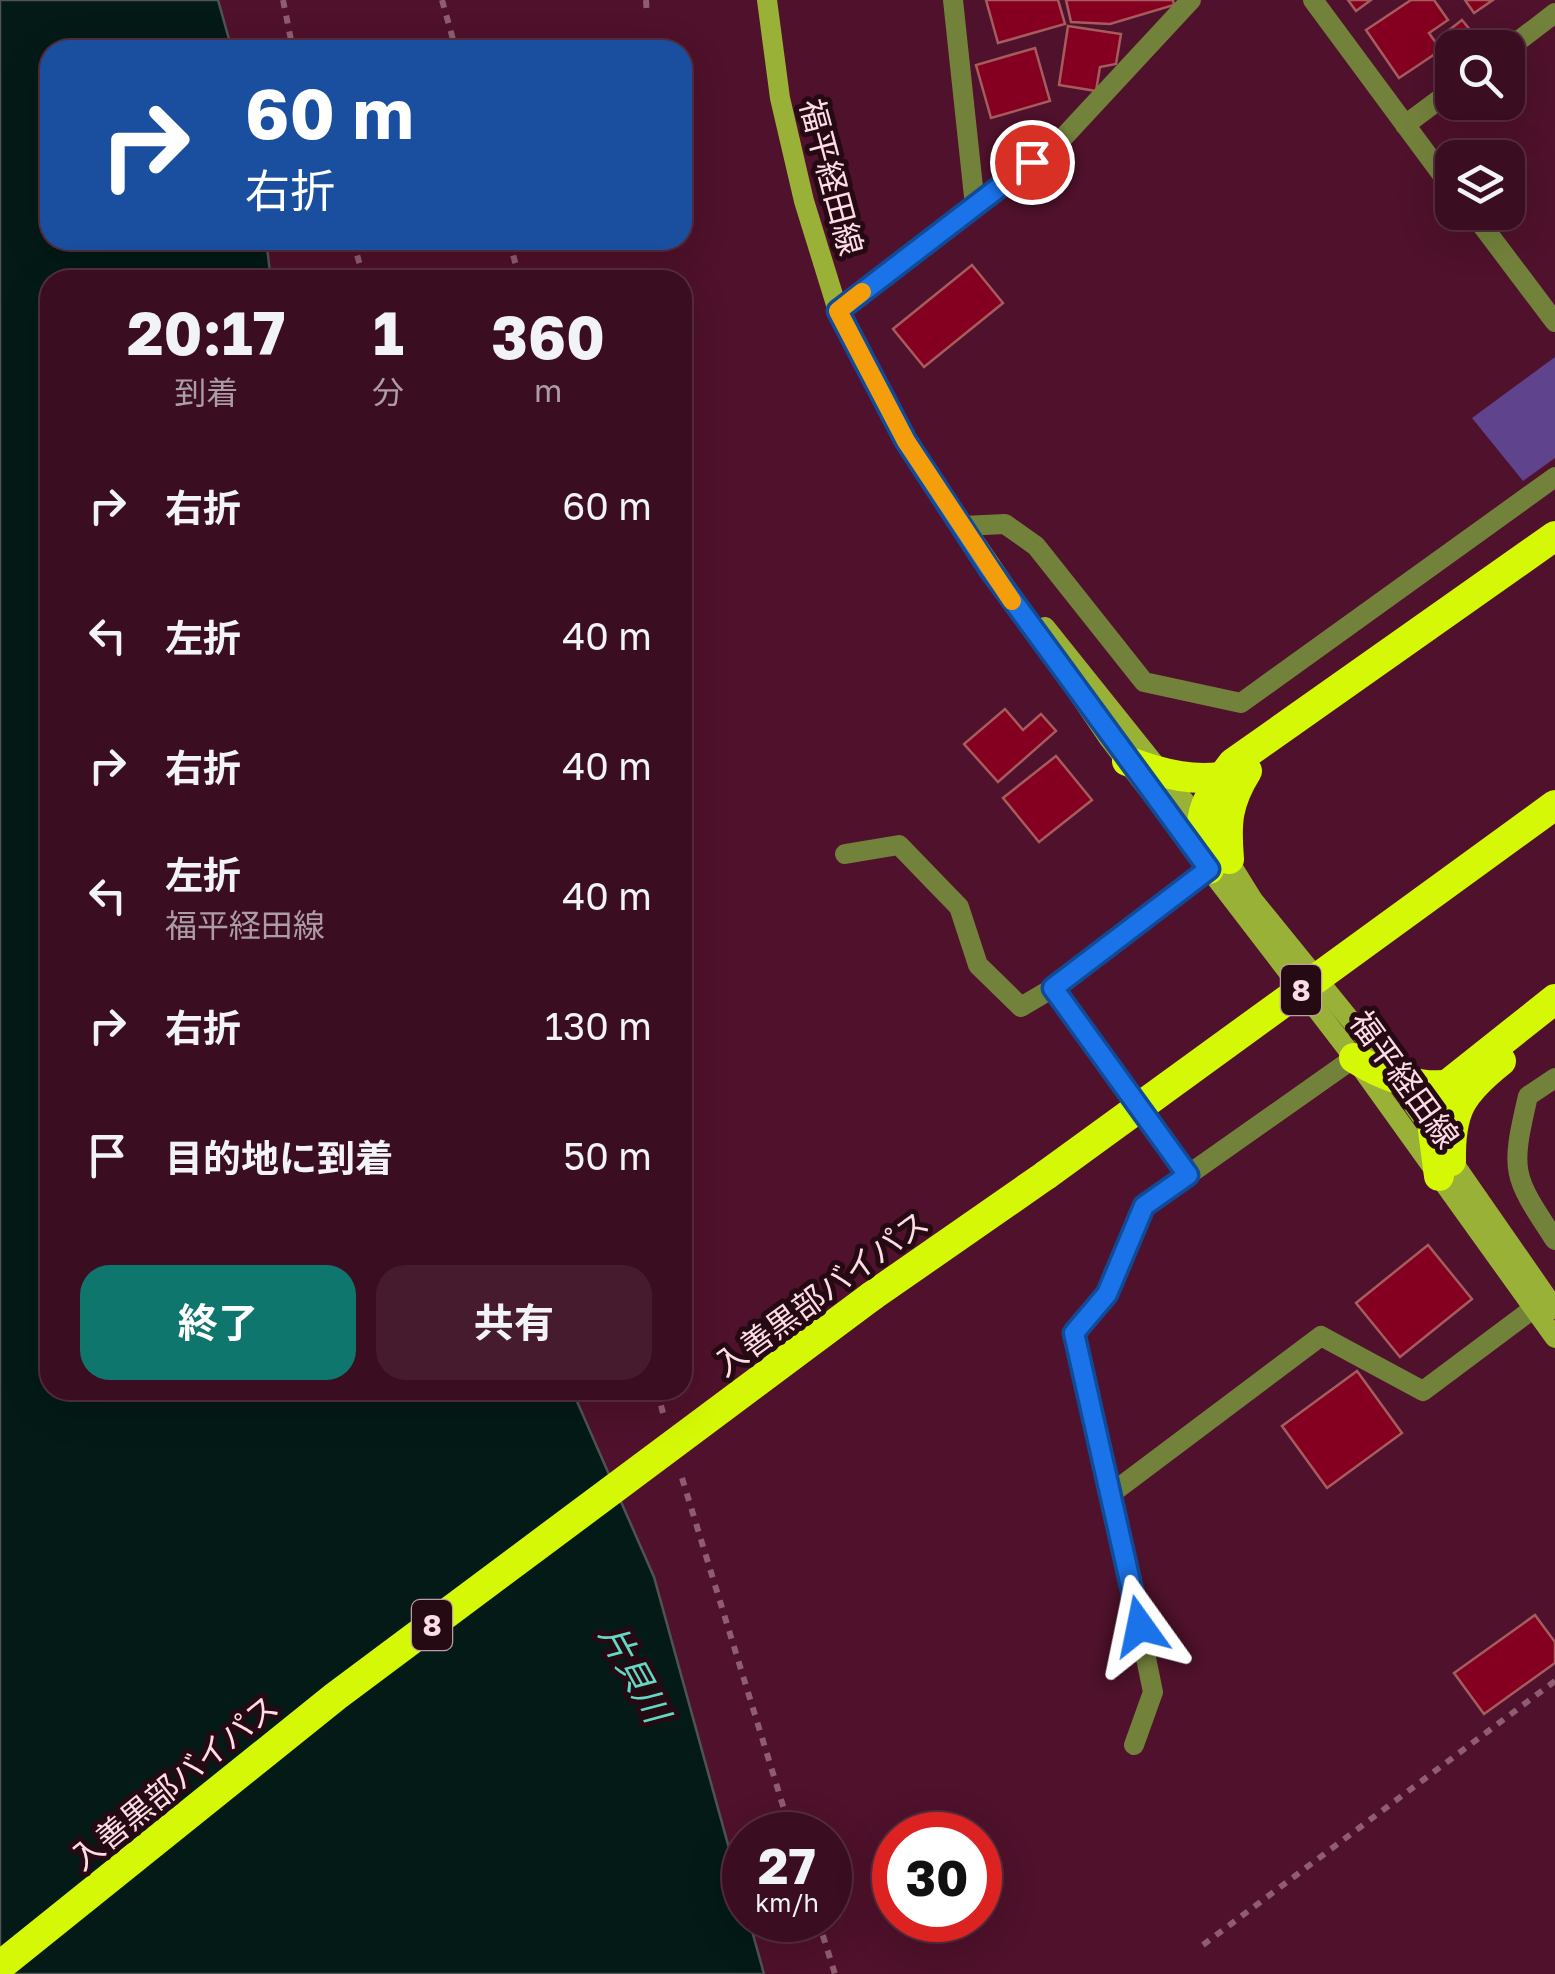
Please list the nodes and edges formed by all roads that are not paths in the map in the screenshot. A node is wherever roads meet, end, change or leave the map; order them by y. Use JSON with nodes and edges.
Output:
{"nodes":[{"id":1,"x":767,"y":0,"type":"edge"},
{"id":2,"x":954,"y":0,"type":"edge"},
{"id":3,"x":1192,"y":0,"type":"edge"},
{"id":4,"x":1313,"y":0,"type":"edge"},
{"id":5,"x":1555,"y":13,"type":"edge"},
{"id":6,"x":1525,"y":35,"type":"edge"},
{"id":7,"x":1435,"y":103,"type":"edge"},
{"id":8,"x":1405,"y":125,"type":"junction"},
{"id":9,"x":1435,"y":165,"type":"edge"},
{"id":10,"x":975,"y":206,"type":"junction"},
{"id":11,"x":1486,"y":230,"type":"edge"},
{"id":12,"x":838,"y":311,"type":"junction"},
{"id":13,"x":1555,"y":322,"type":"edge"},
{"id":14,"x":1555,"y":477,"type":"edge"},
{"id":15,"x":963,"y":526,"type":"junction"},
{"id":16,"x":1555,"y":536,"type":"edge"},
{"id":17,"x":1555,"y":556,"type":"edge"},
{"id":18,"x":1136,"y":754,"type":"junction"},
{"id":19,"x":1234,"y":771,"type":"junction"},
{"id":20,"x":1165,"y":774,"type":"junction"},
{"id":21,"x":1555,"y":805,"type":"edge"},
{"id":22,"x":1201,"y":821,"type":"junction"},
{"id":23,"x":845,"y":854,"type":"dead end"},
{"id":24,"x":1219,"y":864,"type":"junction"},
{"id":25,"x":1053,"y":988,"type":"junction"},
{"id":26,"x":1555,"y":999,"type":"edge"},
{"id":27,"x":1555,"y":1020,"type":"edge"},
{"id":28,"x":1375,"y":1063,"type":"junction"},
{"id":29,"x":1481,"y":1066,"type":"junction"},
{"id":30,"x":1555,"y":1078,"type":"edge"},
{"id":31,"x":1444,"y":1085,"type":"junction"},
{"id":32,"x":1432,"y":1132,"type":"junction"},
{"id":33,"x":1445,"y":1169,"type":"junction"},
{"id":34,"x":1188,"y":1175,"type":"junction"},
{"id":35,"x":1555,"y":1240,"type":"edge"},
{"id":36,"x":1544,"y":1309,"type":"edge"},
{"id":37,"x":1555,"y":1338,"type":"edge"},
{"id":38,"x":1112,"y":1493,"type":"junction"},
{"id":39,"x":1134,"y":1744,"type":"dead end"},
{"id":40,"x":0,"y":1966,"type":"edge"}],
"edges":[{"from":1,"to":12,"type":"main road","name":"福平経田線"},
{"from":2,"to":10,"type":"street"},
{"from":3,"to":10,"type":"street"},
{"from":4,"to":8,"type":"street"},
{"from":5,"to":6,"type":"street"},
{"from":7,"to":8,"type":"street"},
{"from":8,"to":9,"type":"street"},
{"from":10,"to":12,"type":"street"},
{"from":11,"to":13,"type":"street"},
{"from":12,"to":15,"type":"main road","name":"福平経田線"},
{"from":14,"to":15,"type":"street"},
{"from":15,"to":18,"type":"main road","name":"福平経田線"},
{"from":16,"to":19,"type":"highway"},
{"from":17,"to":19,"type":"highway"},
{"from":18,"to":19,"type":"highway"},
{"from":18,"to":20,"type":"highway"},
{"from":18,"to":24,"type":"main road","name":"福平経田線"},
{"from":19,"to":20,"type":"highway"},
{"from":19,"to":22,"type":"highway"},
{"from":19,"to":24,"type":"highway"},
{"from":20,"to":22,"type":"main road"},
{"from":21,"to":40,"type":"highway","name":"入善黒部バイパス","number":"8","bridge":true},
{"from":22,"to":24,"type":"highway"},
{"from":23,"to":25,"type":"street"},
{"from":24,"to":25,"type":"street"},
{"from":24,"to":28,"type":"main road","name":"福平経田線"},
{"from":25,"to":34,"type":"street"},
{"from":26,"to":29,"type":"highway"},
{"from":27,"to":29,"type":"highway"},
{"from":28,"to":29,"type":"highway"},
{"from":28,"to":31,"type":"highway"},
{"from":28,"to":32,"type":"main road","name":"福平経田線"},
{"from":28,"to":33,"type":"main road","name":"福平経田線"},
{"from":28,"to":34,"type":"street"},
{"from":29,"to":31,"type":"highway"},
{"from":29,"to":33,"type":"highway"},
{"from":30,"to":35,"type":"street"},
{"from":31,"to":32,"type":"highway"},
{"from":32,"to":33,"type":"highway"},
{"from":33,"to":36,"type":"main road","name":"福平経田線"},
{"from":34,"to":38,"type":"street"},
{"from":36,"to":37,"type":"main road","name":"福平経田線"},
{"from":36,"to":38,"type":"street"},
{"from":38,"to":39,"type":"street"}]}
